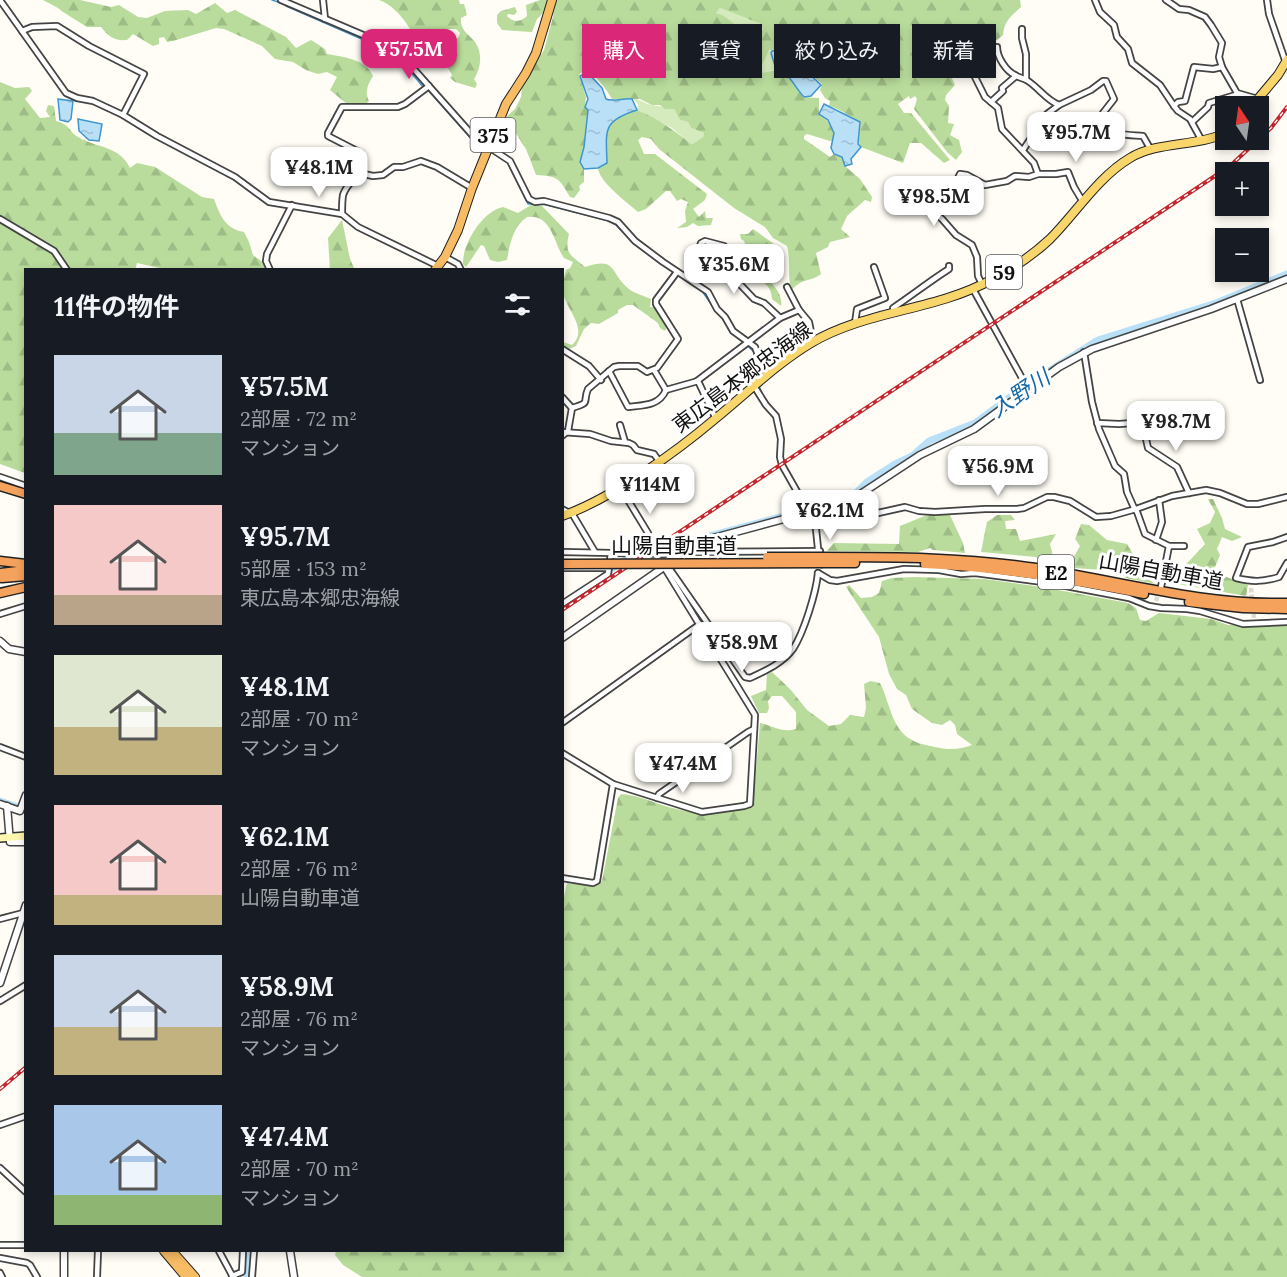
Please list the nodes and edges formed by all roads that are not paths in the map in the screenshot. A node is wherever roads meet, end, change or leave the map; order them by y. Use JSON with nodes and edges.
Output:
{"nodes":[{"id":1,"x":0,"y":0,"type":"edge"},
{"id":2,"x":281,"y":0,"type":"edge"},
{"id":3,"x":323,"y":0,"type":"edge"},
{"id":4,"x":552,"y":0,"type":"edge"},
{"id":5,"x":1095,"y":0,"type":"edge"},
{"id":6,"x":1166,"y":0,"type":"edge"},
{"id":7,"x":1267,"y":0,"type":"edge"},
{"id":8,"x":325,"y":19,"type":"junction"},
{"id":9,"x":1022,"y":29,"type":"dead end"},
{"id":10,"x":22,"y":31,"type":"junction"},
{"id":11,"x":997,"y":47,"type":"dead end"},
{"id":12,"x":1287,"y":61,"type":"edge"},
{"id":13,"x":1222,"y":67,"type":"junction"},
{"id":14,"x":1016,"y":76,"type":"junction"},
{"id":15,"x":975,"y":78,"type":"edge"},
{"id":16,"x":1026,"y":79,"type":"junction"},
{"id":17,"x":429,"y":86,"type":"junction"},
{"id":18,"x":1239,"y":94,"type":"junction"},
{"id":19,"x":1247,"y":96,"type":"edge"},
{"id":20,"x":1260,"y":96,"type":"edge"},
{"id":21,"x":991,"y":102,"type":"junction"},
{"id":22,"x":1059,"y":105,"type":"junction"},
{"id":23,"x":1174,"y":106,"type":"junction"},
{"id":24,"x":123,"y":115,"type":"junction"},
{"id":25,"x":1192,"y":122,"type":"junction"},
{"id":26,"x":1215,"y":137,"type":"edge"},
{"id":27,"x":1202,"y":141,"type":"junction"},
{"id":28,"x":488,"y":147,"type":"junction"},
{"id":29,"x":1023,"y":150,"type":"junction"},
{"id":30,"x":1151,"y":150,"type":"junction"},
{"id":31,"x":359,"y":174,"type":"junction"},
{"id":32,"x":1038,"y":174,"type":"junction"},
{"id":33,"x":472,"y":188,"type":"junction"},
{"id":34,"x":1083,"y":202,"type":"junction"},
{"id":35,"x":292,"y":205,"type":"junction"},
{"id":36,"x":342,"y":214,"type":"junction"},
{"id":37,"x":0,"y":219,"type":"edge"},
{"id":38,"x":445,"y":257,"type":"junction"},
{"id":39,"x":949,"y":266,"type":"dead end"},
{"id":40,"x":874,"y":267,"type":"dead end"},
{"id":41,"x":66,"y":268,"type":"edge"},
{"id":42,"x":269,"y":268,"type":"edge"},
{"id":43,"x":436,"y":268,"type":"edge"},
{"id":44,"x":460,"y":268,"type":"edge"},
{"id":45,"x":676,"y":273,"type":"junction"},
{"id":46,"x":1287,"y":279,"type":"edge"},
{"id":47,"x":694,"y":282,"type":"junction"},
{"id":48,"x":982,"y":284,"type":"junction"},
{"id":49,"x":787,"y":287,"type":"dead end"},
{"id":50,"x":973,"y":289,"type":"junction"},
{"id":51,"x":1237,"y":300,"type":"junction"},
{"id":52,"x":799,"y":310,"type":"junction"},
{"id":53,"x":894,"y":313,"type":"junction"},
{"id":54,"x":780,"y":318,"type":"junction"},
{"id":55,"x":855,"y":323,"type":"junction"},
{"id":56,"x":813,"y":342,"type":"junction"},
{"id":57,"x":747,"y":344,"type":"junction"},
{"id":58,"x":564,"y":351,"type":"edge"},
{"id":59,"x":1084,"y":352,"type":"junction"},
{"id":60,"x":654,"y":370,"type":"junction"},
{"id":61,"x":609,"y":371,"type":"junction"},
{"id":62,"x":601,"y":380,"type":"junction"},
{"id":63,"x":1260,"y":380,"type":"dead end"},
{"id":64,"x":697,"y":381,"type":"junction"},
{"id":65,"x":758,"y":383,"type":"junction"},
{"id":66,"x":1026,"y":387,"type":"junction"},
{"id":67,"x":666,"y":390,"type":"junction"},
{"id":68,"x":564,"y":399,"type":"edge"},
{"id":69,"x":572,"y":408,"type":"junction"},
{"id":70,"x":716,"y":418,"type":"junction"},
{"id":71,"x":1097,"y":423,"type":"junction"},
{"id":72,"x":620,"y":425,"type":"dead end"},
{"id":73,"x":564,"y":433,"type":"edge"},
{"id":74,"x":625,"y":442,"type":"junction"},
{"id":75,"x":659,"y":461,"type":"junction"},
{"id":76,"x":0,"y":477,"type":"edge"},
{"id":77,"x":24,"y":485,"type":"edge"},
{"id":78,"x":0,"y":486,"type":"edge"},
{"id":79,"x":620,"y":487,"type":"junction"},
{"id":80,"x":0,"y":491,"type":"edge"},
{"id":81,"x":24,"y":493,"type":"edge"},
{"id":82,"x":1190,"y":493,"type":"junction"},
{"id":83,"x":24,"y":497,"type":"edge"},
{"id":84,"x":856,"y":497,"type":"junction"},
{"id":85,"x":1287,"y":497,"type":"edge"},
{"id":86,"x":1159,"y":500,"type":"junction"},
{"id":87,"x":816,"y":508,"type":"junction"},
{"id":88,"x":1136,"y":509,"type":"junction"},
{"id":89,"x":567,"y":515,"type":"edge"},
{"id":90,"x":1287,"y":537,"type":"edge"},
{"id":91,"x":1156,"y":540,"type":"junction"},
{"id":92,"x":1169,"y":546,"type":"junction"},
{"id":93,"x":1184,"y":546,"type":"dead end"},
{"id":94,"x":638,"y":551,"type":"junction"},
{"id":95,"x":564,"y":552,"type":"edge"},
{"id":96,"x":595,"y":552,"type":"junction"},
{"id":97,"x":683,"y":552,"type":"junction"},
{"id":98,"x":611,"y":553,"type":"junction"},
{"id":99,"x":822,"y":557,"type":"junction"},
{"id":100,"x":564,"y":558,"type":"edge"},
{"id":101,"x":0,"y":561,"type":"edge"},
{"id":102,"x":1287,"y":563,"type":"edge"},
{"id":103,"x":24,"y":564,"type":"edge"},
{"id":104,"x":564,"y":566,"type":"edge"},
{"id":105,"x":564,"y":566,"type":"edge"},
{"id":106,"x":666,"y":566,"type":"junction"},
{"id":107,"x":24,"y":570,"type":"edge"},
{"id":108,"x":608,"y":570,"type":"junction"},
{"id":109,"x":0,"y":573,"type":"edge"},
{"id":110,"x":818,"y":573,"type":"junction"},
{"id":111,"x":24,"y":576,"type":"edge"},
{"id":112,"x":0,"y":578,"type":"edge"},
{"id":113,"x":1279,"y":578,"type":"junction"},
{"id":114,"x":1287,"y":579,"type":"edge"},
{"id":115,"x":1252,"y":582,"type":"junction"},
{"id":116,"x":24,"y":587,"type":"edge"},
{"id":117,"x":1161,"y":587,"type":"tunnel mouth"},
{"id":118,"x":1251,"y":588,"type":"tunnel mouth"},
{"id":119,"x":0,"y":593,"type":"edge"},
{"id":120,"x":564,"y":603,"type":"edge"},
{"id":121,"x":1287,"y":603,"type":"edge"},
{"id":122,"x":24,"y":607,"type":"edge"},
{"id":123,"x":1287,"y":609,"type":"edge"},
{"id":124,"x":0,"y":614,"type":"edge"},
{"id":125,"x":1254,"y":618,"type":"tunnel mouth"},
{"id":126,"x":1287,"y":622,"type":"edge"},
{"id":127,"x":700,"y":624,"type":"junction"},
{"id":128,"x":1254,"y":625,"type":"junction"},
{"id":129,"x":564,"y":637,"type":"edge"},
{"id":130,"x":0,"y":641,"type":"edge"},
{"id":131,"x":24,"y":652,"type":"edge"},
{"id":132,"x":564,"y":722,"type":"edge"},
{"id":133,"x":754,"y":729,"type":"junction"},
{"id":134,"x":0,"y":747,"type":"edge"},
{"id":135,"x":564,"y":754,"type":"edge"},
{"id":136,"x":24,"y":756,"type":"edge"},
{"id":137,"x":613,"y":784,"type":"junction"},
{"id":138,"x":657,"y":798,"type":"junction"},
{"id":139,"x":24,"y":800,"type":"edge"},
{"id":140,"x":3,"y":805,"type":"edge"},
{"id":141,"x":24,"y":836,"type":"edge"},
{"id":142,"x":9,"y":837,"type":"junction"},
{"id":143,"x":0,"y":838,"type":"edge"},
{"id":144,"x":24,"y":842,"type":"edge"},
{"id":145,"x":564,"y":878,"type":"edge"},
{"id":146,"x":24,"y":909,"type":"edge"},
{"id":147,"x":22,"y":913,"type":"junction"},
{"id":148,"x":0,"y":919,"type":"edge"},
{"id":149,"x":0,"y":982,"type":"edge"},
{"id":150,"x":24,"y":986,"type":"edge"},
{"id":151,"x":0,"y":1001,"type":"edge"},
{"id":152,"x":24,"y":1117,"type":"edge"},
{"id":153,"x":0,"y":1125,"type":"edge"},
{"id":154,"x":0,"y":1168,"type":"edge"},
{"id":155,"x":24,"y":1189,"type":"edge"},
{"id":156,"x":0,"y":1245,"type":"edge"},
{"id":157,"x":24,"y":1245,"type":"edge"},
{"id":158,"x":63,"y":1252,"type":"edge"},
{"id":159,"x":98,"y":1252,"type":"edge"},
{"id":160,"x":165,"y":1252,"type":"edge"},
{"id":161,"x":173,"y":1252,"type":"edge"},
{"id":162,"x":220,"y":1252,"type":"edge"},
{"id":163,"x":243,"y":1252,"type":"edge"},
{"id":164,"x":254,"y":1252,"type":"edge"},
{"id":165,"x":290,"y":1252,"type":"edge"},
{"id":166,"x":0,"y":1258,"type":"edge"},
{"id":167,"x":0,"y":1272,"type":"edge"},
{"id":168,"x":232,"y":1276,"type":"edge"},
{"id":169,"x":2,"y":1277,"type":"edge"},
{"id":170,"x":37,"y":1277,"type":"edge"},
{"id":171,"x":64,"y":1277,"type":"edge"},
{"id":172,"x":97,"y":1277,"type":"edge"},
{"id":173,"x":186,"y":1277,"type":"edge"},
{"id":174,"x":195,"y":1277,"type":"edge"},
{"id":175,"x":252,"y":1277,"type":"edge"},
{"id":176,"x":294,"y":1277,"type":"edge"}],
"edges":[{"from":1,"to":10,"type":"street"},
{"from":2,"to":8,"type":"street"},
{"from":3,"to":8,"type":"street"},
{"from":4,"to":28,"type":"highway","number":"375"},
{"from":5,"to":23,"type":"street"},
{"from":6,"to":13,"type":"street"},
{"from":7,"to":12,"type":"street"},
{"from":8,"to":17,"type":"street"},
{"from":9,"to":16,"type":"street"},
{"from":10,"to":24,"type":"street"},
{"from":10,"to":24,"type":"street"},
{"from":11,"to":14,"type":"street"},
{"from":12,"to":20,"type":"main road"},
{"from":13,"to":18,"type":"street"},
{"from":13,"to":23,"type":"street"},
{"from":14,"to":16,"type":"street"},
{"from":14,"to":21,"type":"street"},
{"from":15,"to":21,"type":"street"},
{"from":16,"to":22,"type":"street"},
{"from":17,"to":28,"type":"street"},
{"from":17,"to":31,"type":"street"},
{"from":18,"to":19,"type":"street"},
{"from":18,"to":25,"type":"street"},
{"from":21,"to":29,"type":"street"},
{"from":22,"to":29,"type":"street"},
{"from":22,"to":30,"type":"street"},
{"from":23,"to":25,"type":"street"},
{"from":24,"to":35,"type":"street"},
{"from":25,"to":27,"type":"street"},
{"from":26,"to":27,"type":"main road","name":"東広島本郷忠海線","number":"59"},
{"from":27,"to":30,"type":"main road","name":"東広島本郷忠海線","number":"59"},
{"from":28,"to":33,"type":"highway","number":"375"},
{"from":28,"to":45,"type":"street"},
{"from":29,"to":32,"type":"street"},
{"from":30,"to":34,"type":"main road","name":"東広島本郷忠海線","number":"59"},
{"from":31,"to":33,"type":"street"},
{"from":31,"to":36,"type":"street"},
{"from":32,"to":34,"type":"street"},
{"from":32,"to":48,"type":"street"},
{"from":33,"to":38,"type":"highway","number":"375"},
{"from":34,"to":48,"type":"main road","name":"東広島本郷忠海線","number":"59"},
{"from":35,"to":36,"type":"street"},
{"from":35,"to":42,"type":"street"},
{"from":36,"to":43,"type":"street"},
{"from":37,"to":41,"type":"street"},
{"from":38,"to":43,"type":"highway","number":"375"},
{"from":38,"to":44,"type":"street"},
{"from":39,"to":53,"type":"street"},
{"from":40,"to":55,"type":"street"},
{"from":45,"to":47,"type":"street"},
{"from":45,"to":60,"type":"street"},
{"from":46,"to":51,"type":"street"},
{"from":47,"to":54,"type":"street"},
{"from":47,"to":57,"type":"street"},
{"from":48,"to":50,"type":"main road","name":"東広島本郷忠海線","number":"59"},
{"from":49,"to":52,"type":"street"},
{"from":50,"to":53,"type":"main road","name":"東広島本郷忠海線","number":"59"},
{"from":50,"to":66,"type":"street"},
{"from":51,"to":59,"type":"street"},
{"from":51,"to":63,"type":"street"},
{"from":52,"to":54,"type":"street"},
{"from":52,"to":56,"type":"street"},
{"from":53,"to":55,"type":"main road","name":"東広島本郷忠海線","number":"59"},
{"from":54,"to":57,"type":"street"},
{"from":55,"to":56,"type":"main road","name":"東広島本郷忠海線","number":"59"},
{"from":56,"to":65,"type":"main road","name":"東広島本郷忠海線","number":"59"},
{"from":57,"to":64,"type":"street"},
{"from":57,"to":65,"type":"street"},
{"from":58,"to":62,"type":"street"},
{"from":59,"to":66,"type":"street"},
{"from":59,"to":71,"type":"street"},
{"from":60,"to":61,"type":"street"},
{"from":60,"to":67,"type":"street"},
{"from":61,"to":62,"type":"street"},
{"from":61,"to":67,"type":"street"},
{"from":62,"to":69,"type":"street"},
{"from":64,"to":67,"type":"street"},
{"from":64,"to":70,"type":"street"},
{"from":65,"to":70,"type":"main road","name":"東広島本郷忠海線","number":"59"},
{"from":65,"to":87,"type":"street"},
{"from":66,"to":84,"type":"street"},
{"from":68,"to":69,"type":"street"},
{"from":69,"to":73,"type":"street"},
{"from":70,"to":75,"type":"main road","name":"東広島本郷忠海線","number":"59"},
{"from":71,"to":82,"type":"street"},
{"from":71,"to":88,"type":"street"},
{"from":72,"to":74,"type":"street"},
{"from":73,"to":74,"type":"street"},
{"from":74,"to":75,"type":"street"},
{"from":75,"to":79,"type":"main road","name":"東広島本郷忠海線","number":"59"},
{"from":76,"to":77,"type":"street"},
{"from":78,"to":81,"type":"highway"},
{"from":79,"to":89,"type":"main road","name":"東広島本郷忠海線","number":"59"},
{"from":79,"to":94,"type":"street"},
{"from":80,"to":83,"type":"highway"},
{"from":82,"to":85,"type":"street"},
{"from":82,"to":86,"type":"street"},
{"from":84,"to":87,"type":"street"},
{"from":84,"to":88,"type":"street"},
{"from":86,"to":88,"type":"street"},
{"from":86,"to":91,"type":"street"},
{"from":87,"to":97,"type":"street"},
{"from":87,"to":99,"type":"street"},
{"from":88,"to":91,"type":"street"},
{"from":89,"to":96,"type":"street"},
{"from":90,"to":115,"type":"street"},
{"from":91,"to":92,"type":"street"},
{"from":92,"to":93,"type":"street"},
{"from":92,"to":117,"type":"street"},
{"from":94,"to":97,"type":"street"},
{"from":94,"to":98,"type":"street"},
{"from":95,"to":96,"type":"street"},
{"from":96,"to":98,"type":"street"},
{"from":97,"to":99,"type":"street"},
{"from":97,"to":106,"type":"street"},
{"from":98,"to":108,"type":"street"},
{"from":99,"to":100,"type":"highway","name":"山陽自動車道","number":"E2","bridge":true},
{"from":99,"to":104,"type":"highway","name":"山陽自動車道","number":"E2","bridge":true},
{"from":99,"to":110,"type":"street"},
{"from":99,"to":121,"type":"highway","name":"山陽自動車道","number":"E2"},
{"from":99,"to":123,"type":"highway","name":"山陽自動車道","number":"E2"},
{"from":101,"to":103,"type":"highway"},
{"from":102,"to":113,"type":"street"},
{"from":105,"to":108,"type":"street"},
{"from":106,"to":110,"type":"street"},
{"from":106,"to":127,"type":"street"},
{"from":106,"to":129,"type":"street"},
{"from":107,"to":109,"type":"highway"},
{"from":108,"to":120,"type":"street"},
{"from":110,"to":128,"type":"street"},
{"from":111,"to":112,"type":"highway"},
{"from":113,"to":114,"type":"street"},
{"from":113,"to":115,"type":"street"},
{"from":115,"to":118,"type":"street"},
{"from":116,"to":119,"type":"highway"},
{"from":122,"to":124,"type":"street"},
{"from":125,"to":128,"type":"street"},
{"from":126,"to":128,"type":"street"},
{"from":127,"to":132,"type":"street"},
{"from":127,"to":133,"type":"street"},
{"from":130,"to":131,"type":"street"},
{"from":133,"to":138,"type":"street"},
{"from":133,"to":138,"type":"street"},
{"from":134,"to":136,"type":"street"},
{"from":135,"to":137,"type":"street"},
{"from":137,"to":138,"type":"street"},
{"from":137,"to":145,"type":"street"},
{"from":139,"to":140,"type":"street"},
{"from":140,"to":142,"type":"street"},
{"from":141,"to":142,"type":"main road"},
{"from":142,"to":143,"type":"main road"},
{"from":142,"to":144,"type":"street"},
{"from":146,"to":147,"type":"street"},
{"from":147,"to":148,"type":"street"},
{"from":147,"to":149,"type":"street"},
{"from":150,"to":151,"type":"street"},
{"from":152,"to":153,"type":"street"},
{"from":154,"to":155,"type":"street"},
{"from":156,"to":157,"type":"street"},
{"from":158,"to":171,"type":"street"},
{"from":159,"to":172,"type":"street"},
{"from":160,"to":173,"type":"highway"},
{"from":161,"to":174,"type":"highway"},
{"from":162,"to":168,"type":"street"},
{"from":163,"to":168,"type":"street"},
{"from":164,"to":175,"type":"street"},
{"from":165,"to":176,"type":"street"},
{"from":166,"to":170,"type":"street"},
{"from":167,"to":169,"type":"street"}]}
